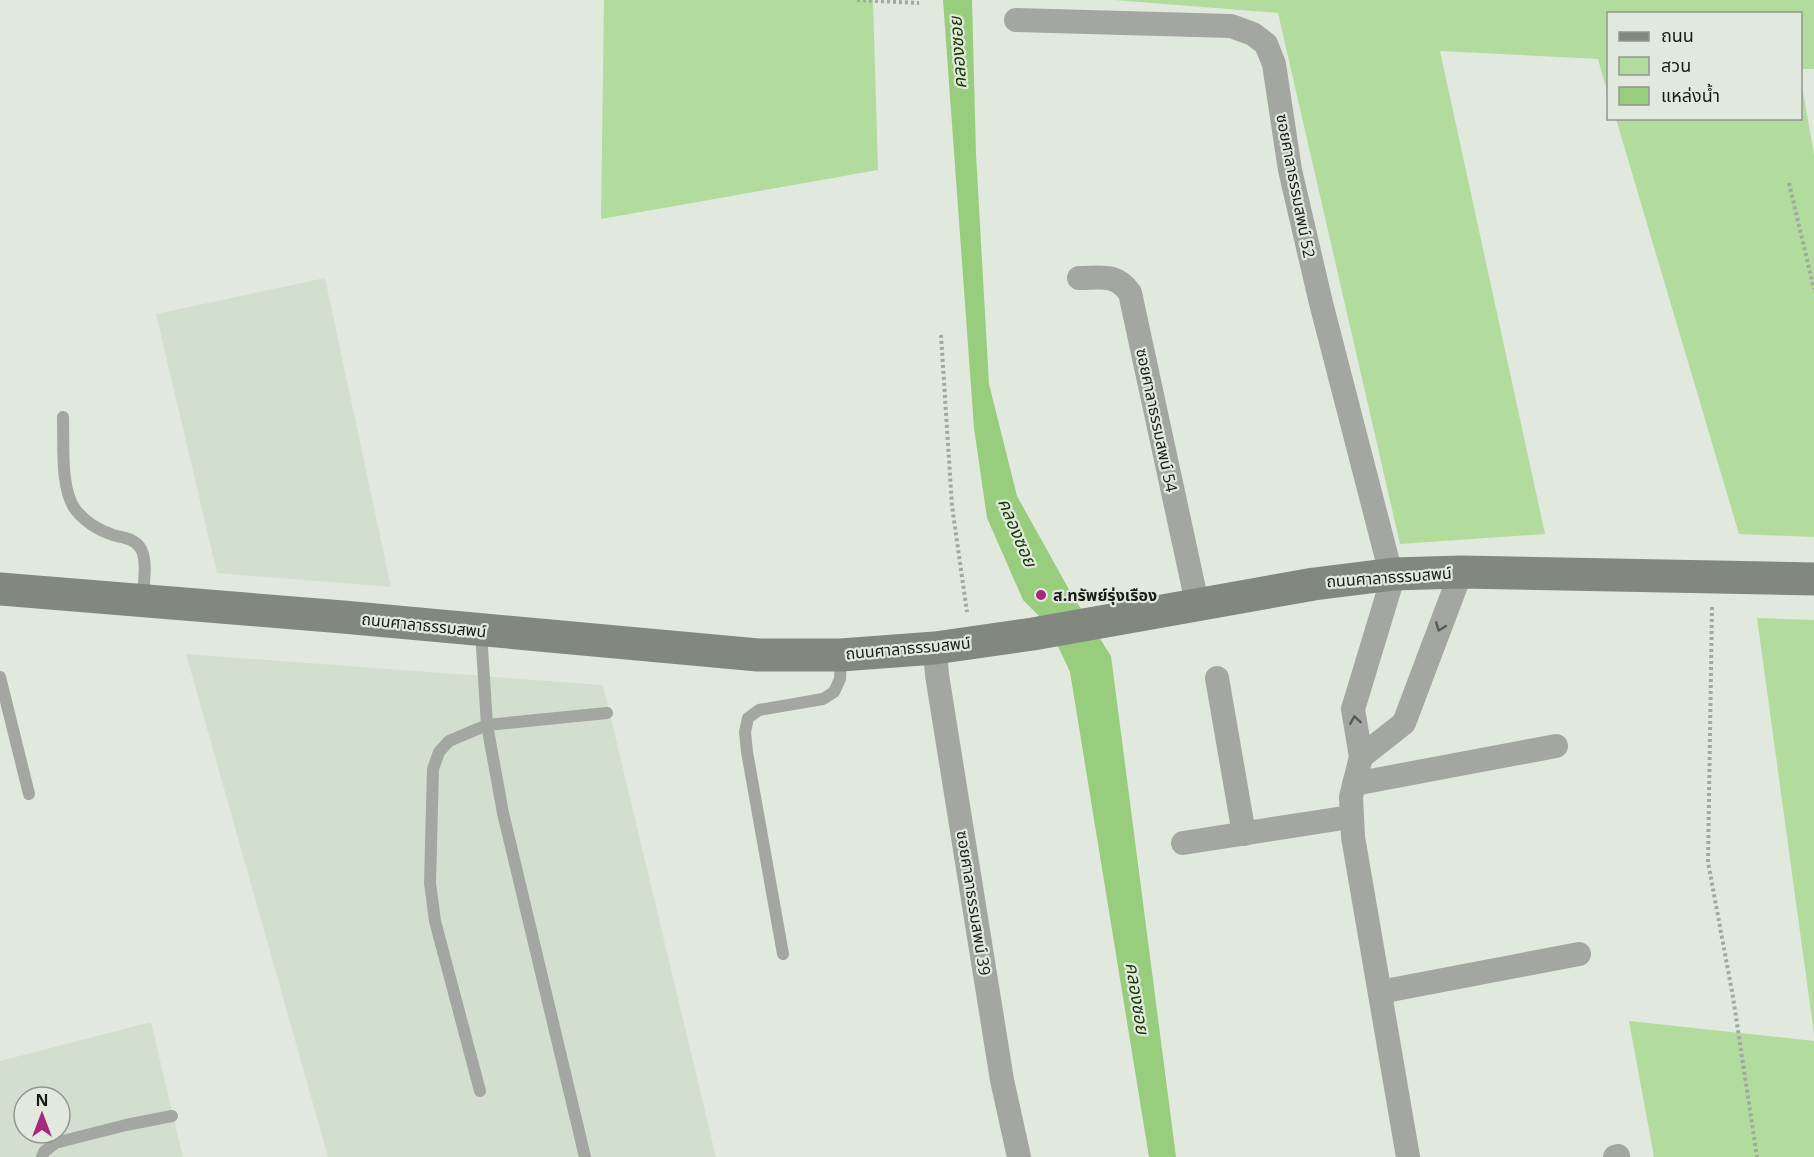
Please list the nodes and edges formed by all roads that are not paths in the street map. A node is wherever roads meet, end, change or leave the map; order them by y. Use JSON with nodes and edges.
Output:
{"nodes":[{"id":1,"x":1016,"y":20,"type":"dead end"},
{"id":2,"x":1078,"y":278,"type":"dead end"},
{"id":3,"x":63,"y":417,"type":"dead end"},
{"id":4,"x":1461,"y":572,"type":"junction"},
{"id":5,"x":1393,"y":574,"type":"junction"},
{"id":6,"x":1814,"y":579,"type":"edge"},
{"id":7,"x":0,"y":589,"type":"edge"},
{"id":8,"x":143,"y":602,"type":"junction"},
{"id":9,"x":1197,"y":603,"type":"junction"},
{"id":10,"x":481,"y":631,"type":"junction"},
{"id":11,"x":935,"y":648,"type":"junction"},
{"id":12,"x":841,"y":655,"type":"junction"},
{"id":13,"x":0,"y":677,"type":"edge"},
{"id":14,"x":1217,"y":678,"type":"dead end"},
{"id":15,"x":607,"y":713,"type":"dead end"},
{"id":16,"x":486,"y":725,"type":"junction"},
{"id":17,"x":1556,"y":746,"type":"dead end"},
{"id":18,"x":1361,"y":757,"type":"junction"},
{"id":19,"x":1354,"y":784,"type":"junction"},
{"id":20,"x":29,"y":794,"type":"dead end"},
{"id":21,"x":1350,"y":817,"type":"junction"},
{"id":22,"x":1244,"y":834,"type":"junction"},
{"id":23,"x":1183,"y":843,"type":"dead end"},
{"id":24,"x":783,"y":954,"type":"dead end"},
{"id":25,"x":1580,"y":954,"type":"dead end"},
{"id":26,"x":1380,"y":992,"type":"junction"},
{"id":27,"x":480,"y":1091,"type":"dead end"},
{"id":28,"x":172,"y":1116,"type":"dead end"},
{"id":29,"x":42,"y":1157,"type":"edge"},
{"id":30,"x":585,"y":1157,"type":"edge"},
{"id":31,"x":1019,"y":1157,"type":"edge"},
{"id":32,"x":1408,"y":1157,"type":"edge"}],
"edges":[{"from":1,"to":5,"type":"street","name":"ซอยศาลาธรรมสพน์ 52"},
{"from":2,"to":9,"type":"street","name":"ซอยศาลาธรรมสพน์ 54"},
{"from":3,"to":8,"type":"lane"},
{"from":4,"to":5,"type":"street","name":"ถนนศาลาธรรมสพน์"},
{"from":4,"to":6,"type":"street","name":"ถนนศาลาธรรมสพน์"},
{"from":4,"to":18,"type":"street","one_way":true},
{"from":5,"to":9,"type":"street","name":"ถนนศาลาธรรมสพน์"},
{"from":18,"to":5,"type":"street","one_way":true},
{"from":7,"to":8,"type":"street","name":"ถนนศาลาธรรมสพน์"},
{"from":8,"to":10,"type":"street","name":"ถนนศาลาธรรมสพน์"},
{"from":9,"to":11,"type":"street","name":"ถนนศาลาธรรมสพน์"},
{"from":10,"to":12,"type":"street","name":"ถนนศาลาธรรมสพน์"},
{"from":10,"to":16,"type":"lane"},
{"from":11,"to":12,"type":"street","name":"ถนนศาลาธรรมสพน์"},
{"from":11,"to":31,"type":"street","name":"ซอยศาลาธรรมสพน์ 39"},
{"from":12,"to":24,"type":"lane"},
{"from":13,"to":20,"type":"lane"},
{"from":14,"to":22,"type":"street"},
{"from":15,"to":16,"type":"lane"},
{"from":16,"to":27,"type":"lane"},
{"from":16,"to":30,"type":"lane"},
{"from":17,"to":19,"type":"street"},
{"from":18,"to":19,"type":"street"},
{"from":19,"to":21,"type":"street"},
{"from":21,"to":22,"type":"street"},
{"from":21,"to":26,"type":"street"},
{"from":22,"to":23,"type":"street"},
{"from":25,"to":26,"type":"street"},
{"from":26,"to":32,"type":"street"},
{"from":28,"to":29,"type":"lane"}]}
